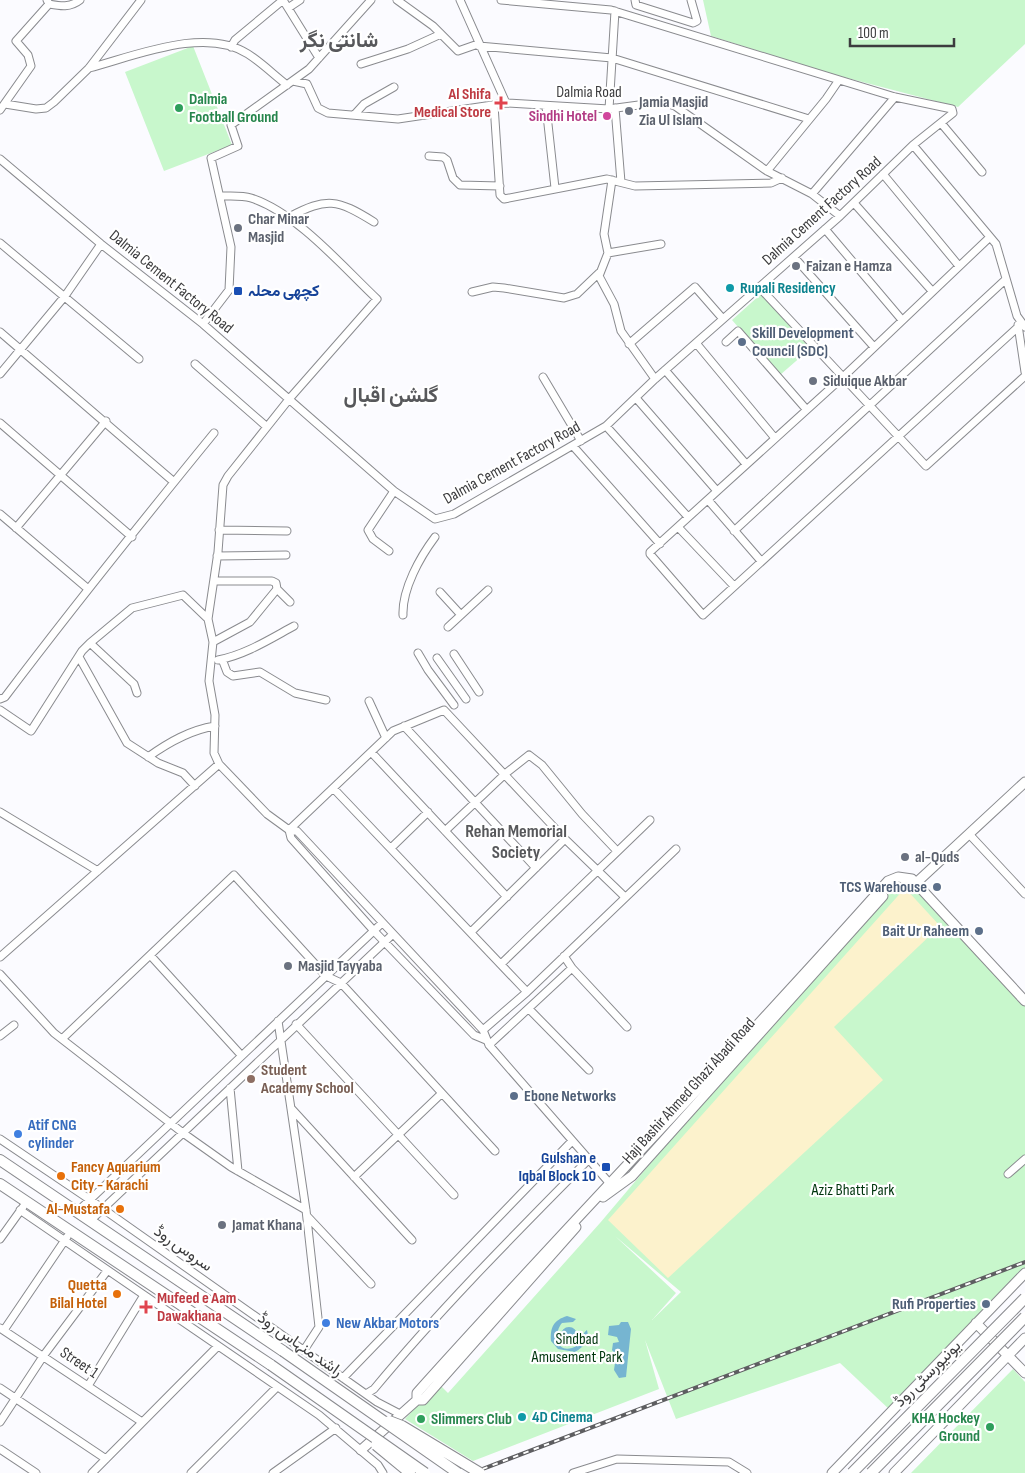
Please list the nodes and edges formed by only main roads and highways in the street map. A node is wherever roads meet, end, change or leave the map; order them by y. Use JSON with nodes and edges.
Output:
{"nodes":[{"id":1,"x":0,"y":1160,"type":"edge"},
{"id":2,"x":0,"y":1184,"type":"edge"},
{"id":3,"x":1025,"y":1298,"type":"edge"},
{"id":4,"x":1025,"y":1317,"type":"edge"},
{"id":5,"x":374,"y":1415,"type":"junction"},
{"id":6,"x":350,"y":1421,"type":"junction"},
{"id":7,"x":410,"y":1473,"type":"edge"},
{"id":8,"x":425,"y":1473,"type":"edge"},
{"id":9,"x":458,"y":1473,"type":"edge"},
{"id":10,"x":480,"y":1473,"type":"edge"},
{"id":11,"x":852,"y":1473,"type":"edge"},
{"id":12,"x":871,"y":1473,"type":"edge"}],
"edges":[{"from":1,"to":5,"type":"main road","name":"راشد منہاس روڈ","bridge":true},
{"from":2,"to":6,"type":"main road","name":"راشد منہاس روڈ","bridge":true},
{"from":3,"to":11,"type":"main road","name":"یونیورسٹی روڈ","bridge":true},
{"from":4,"to":12,"type":"main road","name":"یونیورسٹی روڈ","bridge":true},
{"from":5,"to":9,"type":"main road","name":"راشد منہاس روڈ","bridge":true},
{"from":5,"to":10,"type":"main road","bridge":true},
{"from":6,"to":7,"type":"main road","bridge":true},
{"from":6,"to":8,"type":"main road","name":"راشد منہاس روڈ","bridge":true}]}
